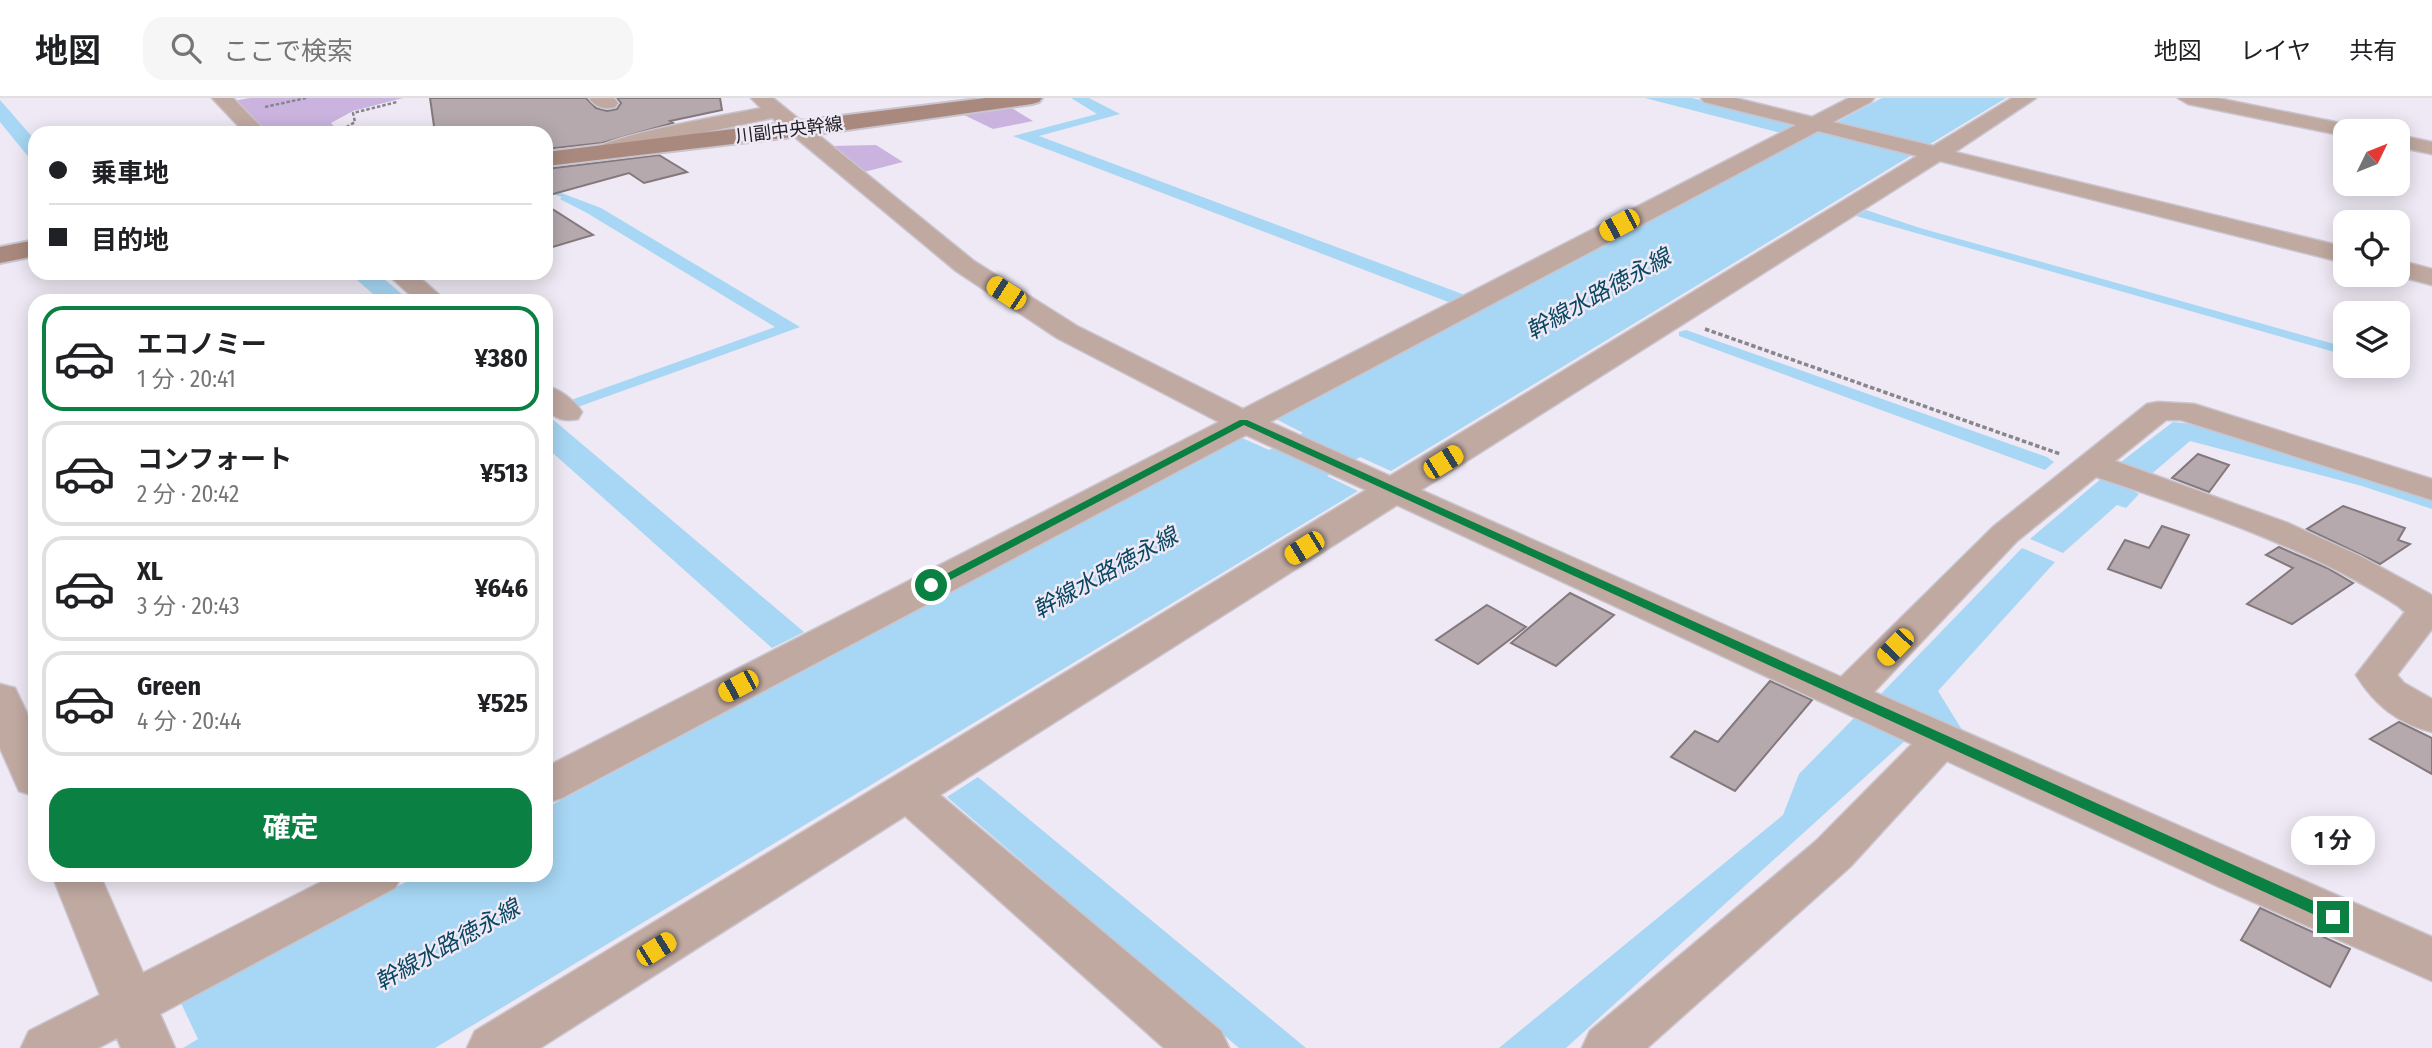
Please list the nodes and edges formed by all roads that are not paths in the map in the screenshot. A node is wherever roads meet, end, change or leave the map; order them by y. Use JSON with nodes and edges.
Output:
{"nodes":[{"id":1,"x":1032,"y":98,"type":"edge"},
{"id":2,"x":1711,"y":98,"type":"edge"},
{"id":3,"x":1864,"y":98,"type":"edge"},
{"id":4,"x":2026,"y":98,"type":"edge"},
{"id":5,"x":2188,"y":98,"type":"edge"},
{"id":6,"x":232,"y":103,"type":"edge"},
{"id":7,"x":775,"y":104,"type":"edge"},
{"id":8,"x":1815,"y":124,"type":"junction"},
{"id":9,"x":251,"y":126,"type":"edge"},
{"id":10,"x":2333,"y":128,"type":"edge"},
{"id":11,"x":797,"y":130,"type":"junction"},
{"id":12,"x":2410,"y":143,"type":"edge"},
{"id":13,"x":2432,"y":148,"type":"edge"},
{"id":14,"x":600,"y":153,"type":"junction"},
{"id":15,"x":1937,"y":154,"type":"junction"},
{"id":16,"x":553,"y":158,"type":"edge"},
{"id":17,"x":28,"y":249,"type":"edge"},
{"id":18,"x":2333,"y":253,"type":"edge"},
{"id":19,"x":0,"y":255,"type":"edge"},
{"id":20,"x":2410,"y":271,"type":"edge"},
{"id":21,"x":2432,"y":277,"type":"edge"},
{"id":22,"x":408,"y":280,"type":"edge"},
{"id":23,"x":424,"y":294,"type":"edge"},
{"id":24,"x":1244,"y":422,"type":"junction"},
{"id":25,"x":2090,"y":464,"type":"junction"},
{"id":26,"x":1397,"y":490,"type":"junction"},
{"id":27,"x":2432,"y":490,"type":"edge"},
{"id":28,"x":1846,"y":696,"type":"junction"},
{"id":29,"x":0,"y":698,"type":"edge"},
{"id":30,"x":2432,"y":718,"type":"edge"},
{"id":31,"x":1941,"y":740,"type":"junction"},
{"id":32,"x":28,"y":764,"type":"edge"},
{"id":33,"x":553,"y":783,"type":"edge"},
{"id":34,"x":908,"y":793,"type":"junction"},
{"id":35,"x":79,"y":882,"type":"edge"},
{"id":36,"x":367,"y":882,"type":"edge"},
{"id":37,"x":2432,"y":960,"type":"edge"},
{"id":38,"x":140,"y":1026,"type":"edge"},
{"id":39,"x":48,"y":1048,"type":"edge"},
{"id":40,"x":495,"y":1048,"type":"edge"},
{"id":41,"x":1202,"y":1048,"type":"edge"},
{"id":42,"x":1609,"y":1048,"type":"edge"}],
"edges":[{"from":1,"to":11,"type":"street","name":"川副中央幹線"},
{"from":2,"to":8,"type":"street"},
{"from":3,"to":8,"type":"street"},
{"from":4,"to":15,"type":"street"},
{"from":5,"to":10,"type":"street"},
{"from":6,"to":9,"type":"street"},
{"from":7,"to":11,"type":"street"},
{"from":7,"to":14,"type":"street"},
{"from":8,"to":15,"type":"street"},
{"from":8,"to":24,"type":"street"},
{"from":11,"to":14,"type":"street","name":"川副中央幹線"},
{"from":11,"to":24,"type":"street"},
{"from":12,"to":13,"type":"street"},
{"from":14,"to":16,"type":"street","name":"川副中央幹線"},
{"from":15,"to":18,"type":"street"},
{"from":15,"to":26,"type":"street"},
{"from":17,"to":19,"type":"street"},
{"from":20,"to":21,"type":"street"},
{"from":22,"to":23,"type":"street"},
{"from":24,"to":26,"type":"street"},
{"from":24,"to":33,"type":"street"},
{"from":25,"to":27,"type":"street"},
{"from":25,"to":28,"type":"street"},
{"from":25,"to":30,"type":"street"},
{"from":26,"to":28,"type":"street"},
{"from":26,"to":34,"type":"street"},
{"from":28,"to":31,"type":"street"},
{"from":29,"to":32,"type":"street"},
{"from":31,"to":37,"type":"street"},
{"from":31,"to":42,"type":"street"},
{"from":34,"to":40,"type":"street"},
{"from":34,"to":41,"type":"street"},
{"from":35,"to":38,"type":"street"},
{"from":36,"to":38,"type":"street"},
{"from":38,"to":39,"type":"street"}]}
